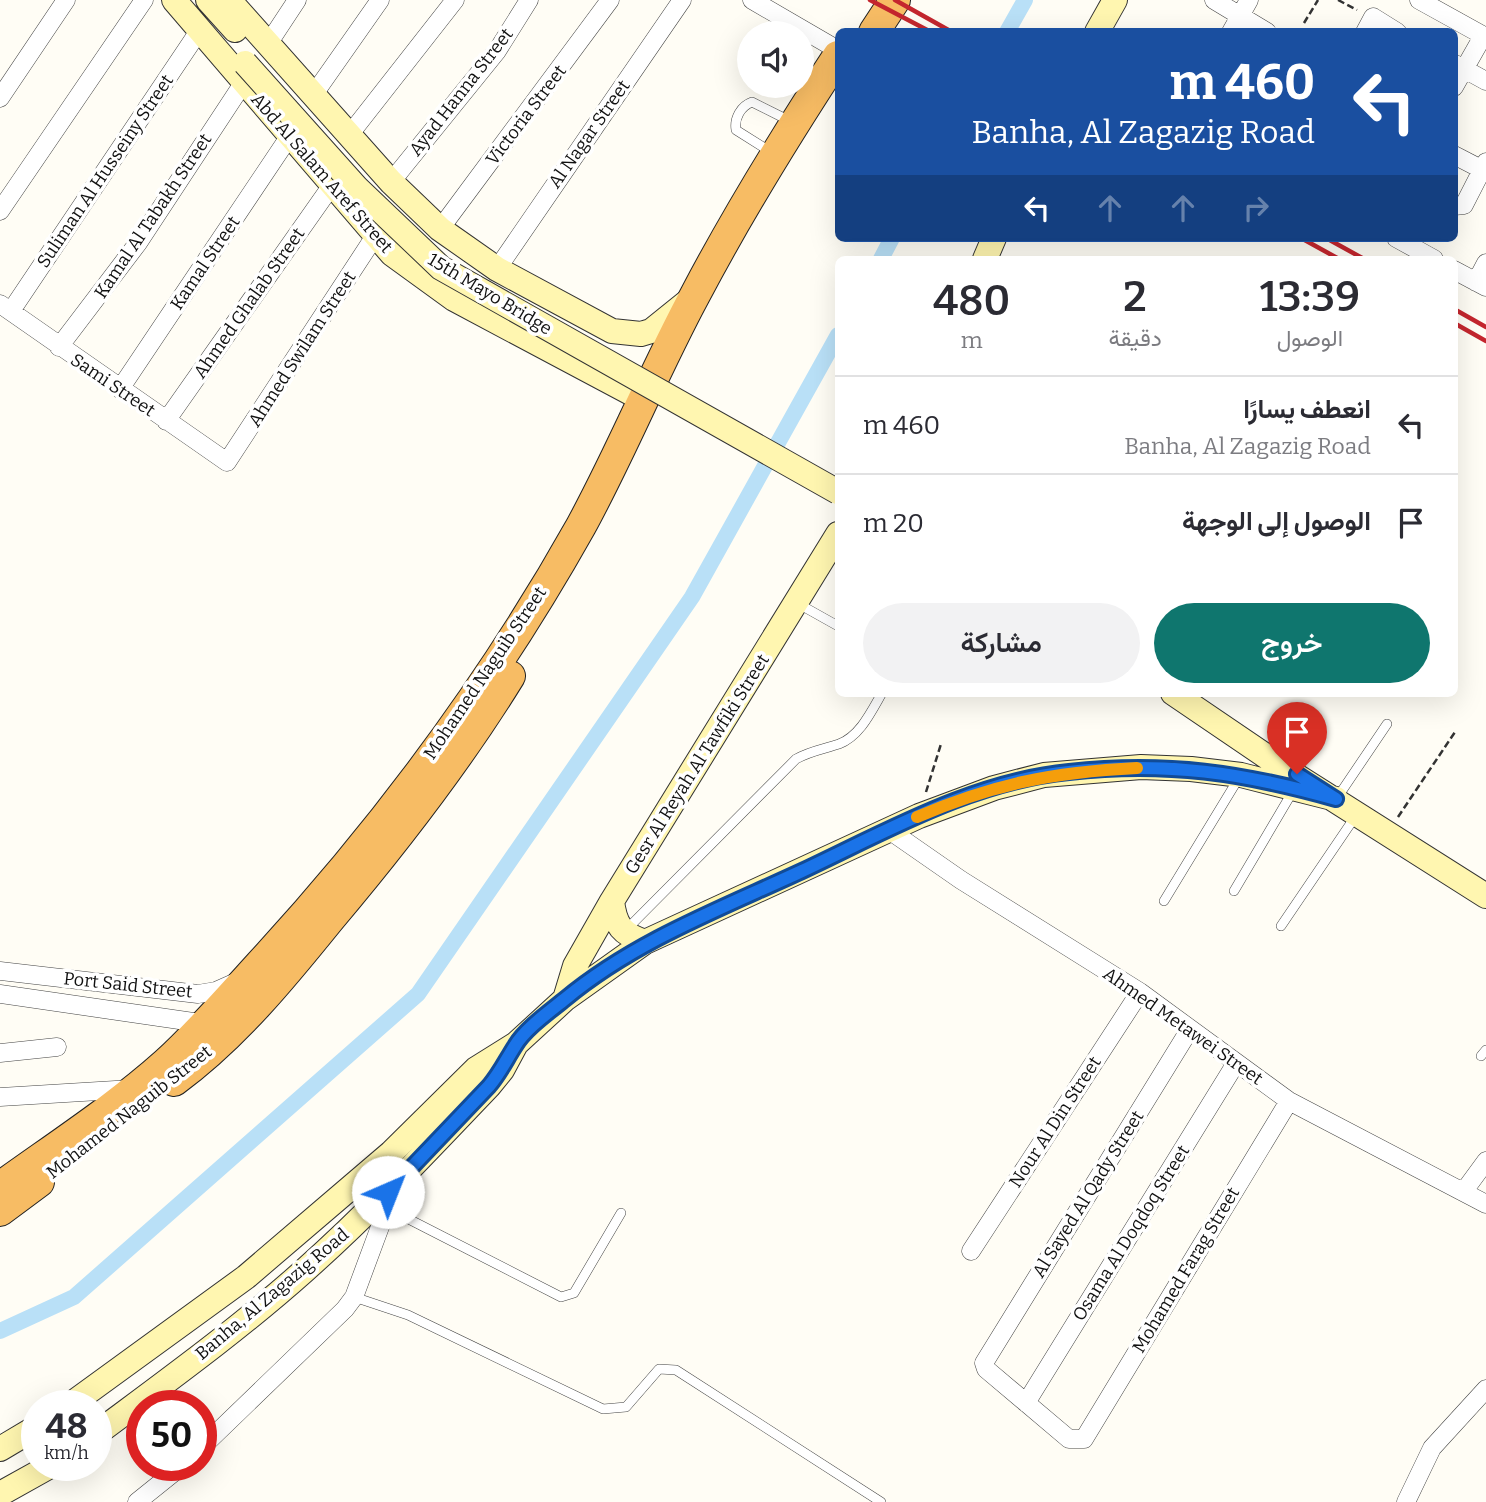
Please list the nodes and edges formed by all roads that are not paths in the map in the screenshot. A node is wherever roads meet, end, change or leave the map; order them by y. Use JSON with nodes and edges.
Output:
{"nodes":[{"id":1,"x":66,"y":0,"type":"edge"},
{"id":2,"x":144,"y":0,"type":"edge"},
{"id":3,"x":174,"y":0,"type":"edge"},
{"id":4,"x":208,"y":0,"type":"edge"},
{"id":5,"x":229,"y":0,"type":"edge"},
{"id":6,"x":297,"y":0,"type":"edge"},
{"id":7,"x":380,"y":0,"type":"edge"},
{"id":8,"x":455,"y":0,"type":"edge"},
{"id":9,"x":530,"y":0,"type":"edge"},
{"id":10,"x":610,"y":0,"type":"edge"},
{"id":11,"x":682,"y":0,"type":"edge"},
{"id":12,"x":752,"y":0,"type":"edge"},
{"id":13,"x":1115,"y":0,"type":"edge"},
{"id":14,"x":1214,"y":0,"type":"edge"},
{"id":15,"x":1419,"y":0,"type":"edge"},
{"id":16,"x":880,"y":8,"type":"edge"},
{"id":17,"x":1245,"y":8,"type":"edge"},
{"id":18,"x":858,"y":28,"type":"edge"},
{"id":19,"x":1099,"y":28,"type":"edge"},
{"id":20,"x":1233,"y":28,"type":"edge"},
{"id":21,"x":1263,"y":28,"type":"edge"},
{"id":22,"x":199,"y":31,"type":"junction"},
{"id":23,"x":1484,"y":37,"type":"edge"},
{"id":24,"x":835,"y":48,"type":"edge"},
{"id":25,"x":253,"y":61,"type":"junction"},
{"id":26,"x":835,"y":61,"type":"edge"},
{"id":27,"x":1459,"y":66,"type":"edge"},
{"id":28,"x":1486,"y":81,"type":"edge"},
{"id":29,"x":314,"y":94,"type":"junction"},
{"id":30,"x":835,"y":94,"type":"edge"},
{"id":31,"x":0,"y":98,"type":"edge"},
{"id":32,"x":794,"y":123,"type":"junction"},
{"id":33,"x":350,"y":134,"type":"junction"},
{"id":34,"x":289,"y":137,"type":"junction"},
{"id":35,"x":1458,"y":156,"type":"edge"},
{"id":36,"x":783,"y":159,"type":"junction"},
{"id":37,"x":1484,"y":166,"type":"edge"},
{"id":38,"x":391,"y":182,"type":"junction"},
{"id":39,"x":332,"y":185,"type":"junction"},
{"id":40,"x":1458,"y":206,"type":"edge"},
{"id":41,"x":0,"y":211,"type":"edge"},
{"id":42,"x":440,"y":229,"type":"junction"},
{"id":43,"x":375,"y":236,"type":"junction"},
{"id":44,"x":1403,"y":242,"type":"edge"},
{"id":45,"x":1429,"y":256,"type":"edge"},
{"id":46,"x":1486,"y":263,"type":"edge"},
{"id":47,"x":497,"y":269,"type":"junction"},
{"id":48,"x":1458,"y":272,"type":"edge"},
{"id":49,"x":1481,"y":284,"type":"edge"},
{"id":50,"x":695,"y":294,"type":"junction"},
{"id":51,"x":5,"y":308,"type":"edge"},
{"id":52,"x":59,"y":347,"type":"junction"},
{"id":53,"x":120,"y":389,"type":"junction"},
{"id":54,"x":642,"y":399,"type":"junction"},
{"id":55,"x":166,"y":421,"type":"junction"},
{"id":56,"x":229,"y":461,"type":"joint"},
{"id":57,"x":835,"y":473,"type":"edge"},
{"id":58,"x":835,"y":490,"type":"edge"},
{"id":59,"x":835,"y":539,"type":"edge"},
{"id":60,"x":796,"y":602,"type":"junction"},
{"id":61,"x":835,"y":624,"type":"edge"},
{"id":62,"x":489,"y":690,"type":"junction"},
{"id":63,"x":879,"y":697,"type":"edge"},
{"id":64,"x":1187,"y":697,"type":"edge"},
{"id":65,"x":1188,"y":697,"type":"edge"},
{"id":66,"x":467,"y":721,"type":"junction"},
{"id":67,"x":1387,"y":724,"type":"dead end"},
{"id":68,"x":1226,"y":728,"type":"junction"},
{"id":69,"x":1210,"y":771,"type":"junction"},
{"id":70,"x":1241,"y":775,"type":"junction"},
{"id":71,"x":1296,"y":781,"type":"junction"},
{"id":72,"x":1336,"y":799,"type":"junction"},
{"id":73,"x":1357,"y":812,"type":"junction"},
{"id":74,"x":889,"y":830,"type":"junction"},
{"id":75,"x":1234,"y":891,"type":"dead end"},
{"id":76,"x":1486,"y":896,"type":"edge"},
{"id":77,"x":612,"y":901,"type":"junction"},
{"id":78,"x":1164,"y":901,"type":"dead end"},
{"id":79,"x":1281,"y":926,"type":"dead end"},
{"id":80,"x":634,"y":938,"type":"junction"},
{"id":81,"x":0,"y":971,"type":"edge"},
{"id":82,"x":252,"y":973,"type":"junction"},
{"id":83,"x":1140,"y":992,"type":"junction"},
{"id":84,"x":0,"y":994,"type":"edge"},
{"id":85,"x":565,"y":999,"type":"junction"},
{"id":86,"x":207,"y":1024,"type":"junction"},
{"id":87,"x":1190,"y":1029,"type":"junction"},
{"id":88,"x":516,"y":1044,"type":"junction"},
{"id":89,"x":57,"y":1047,"type":"dead end"},
{"id":90,"x":0,"y":1053,"type":"edge"},
{"id":91,"x":1236,"y":1063,"type":"junction"},
{"id":92,"x":132,"y":1089,"type":"junction"},
{"id":93,"x":0,"y":1097,"type":"edge"},
{"id":94,"x":1289,"y":1101,"type":"junction"},
{"id":95,"x":1486,"y":1161,"type":"edge"},
{"id":96,"x":361,"y":1180,"type":"junction"},
{"id":97,"x":1464,"y":1191,"type":"junction"},
{"id":98,"x":2,"y":1201,"type":"edge"},
{"id":99,"x":384,"y":1204,"type":"junction"},
{"id":100,"x":1486,"y":1204,"type":"edge"},
{"id":101,"x":621,"y":1213,"type":"dead end"},
{"id":102,"x":971,"y":1251,"type":"dead end"},
{"id":103,"x":354,"y":1297,"type":"junction"},
{"id":104,"x":1486,"y":1389,"type":"edge"},
{"id":105,"x":91,"y":1390,"type":"edge"},
{"id":106,"x":1026,"y":1404,"type":"junction"},
{"id":107,"x":112,"y":1422,"type":"edge"},
{"id":108,"x":217,"y":1433,"type":"edge"},
{"id":109,"x":21,"y":1437,"type":"edge"},
{"id":110,"x":0,"y":1449,"type":"edge"},
{"id":111,"x":23,"y":1481,"type":"edge"},
{"id":112,"x":163,"y":1481,"type":"edge"},
{"id":113,"x":0,"y":1494,"type":"edge"},
{"id":114,"x":137,"y":1502,"type":"edge"},
{"id":115,"x":881,"y":1502,"type":"edge"},
{"id":116,"x":1406,"y":1502,"type":"edge"}],
"edges":[{"from":1,"to":31,"type":"street"},
{"from":2,"to":41,"type":"street"},
{"from":3,"to":22,"type":"main road"},
{"from":4,"to":25,"type":"main road","name":"15th Mayo Bridge"},
{"from":5,"to":25,"type":"main road","name":"Abd Al Salam Aref Street"},
{"from":6,"to":25,"type":"street","name":"Kamal Al Tabakh Street"},
{"from":7,"to":29,"type":"street"},
{"from":8,"to":33,"type":"street"},
{"from":9,"to":38,"type":"street","name":"Ayad Hanna Street"},
{"from":10,"to":42,"type":"street","name":"Victoria Street"},
{"from":11,"to":47,"type":"street","name":"Al Nagar Street"},
{"from":12,"to":24,"type":"street"},
{"from":13,"to":19,"type":"main road"},
{"from":14,"to":17,"type":"street"},
{"from":15,"to":23,"type":"street"},
{"from":16,"to":18,"type":"highway"},
{"from":17,"to":20,"type":"street"},
{"from":17,"to":21,"type":"street"},
{"from":22,"to":25,"type":"main road","name":"15th Mayo Bridge"},
{"from":22,"to":51,"type":"street","name":"Suliman Al Husseiny Street"},
{"from":23,"to":27,"type":"street"},
{"from":25,"to":29,"type":"main road","name":"Abd Al Salam Aref Street"},
{"from":25,"to":34,"type":"main road","name":"Abd Al Salam Aref Street"},
{"from":25,"to":52,"type":"street","name":"Kamal Al Tabakh Street"},
{"from":25,"to":57,"type":"main road","name":"15th Mayo Bridge"},
{"from":25,"to":58,"type":"main road","name":"15th Mayo Bridge","bridge":true},
{"from":26,"to":32,"type":"highway","name":"Mohamed Naguib Street"},
{"from":27,"to":28,"type":"street"},
{"from":29,"to":33,"type":"main road","name":"Abd Al Salam Aref Street"},
{"from":30,"to":36,"type":"highway","name":"Mohamed Naguib Street"},
{"from":32,"to":36,"type":"highway","name":"Mohamed Naguib Street"},
{"from":32,"to":36,"type":"lane"},
{"from":33,"to":38,"type":"main road","name":"Abd Al Salam Aref Street"},
{"from":34,"to":39,"type":"main road","name":"Abd Al Salam Aref Street"},
{"from":34,"to":53,"type":"street","name":"Kamal Street"},
{"from":35,"to":37,"type":"street"},
{"from":36,"to":50,"type":"highway","name":"Mohamed Naguib Street"},
{"from":36,"to":62,"type":"highway","name":"Mohamed Naguib Street"},
{"from":37,"to":40,"type":"street"},
{"from":38,"to":42,"type":"main road","name":"Abd Al Salam Aref Street"},
{"from":39,"to":43,"type":"main road","name":"Abd Al Salam Aref Street"},
{"from":39,"to":55,"type":"street","name":"Ahmed Ghalab Street"},
{"from":42,"to":47,"type":"main road","name":"Abd Al Salam Aref Street"},
{"from":43,"to":54,"type":"main road","name":"Abd Al Salam Aref Street"},
{"from":43,"to":56,"type":"street","name":"Ahmed Swilam Street"},
{"from":44,"to":45,"type":"street"},
{"from":46,"to":49,"type":"street"},
{"from":47,"to":50,"type":"main road","name":"Abd Al Salam Aref Street"},
{"from":48,"to":49,"type":"street"},
{"from":50,"to":54,"type":"highway","name":"Mohamed Naguib Street"},
{"from":51,"to":52,"type":"street","name":"Sami Street"},
{"from":52,"to":53,"type":"street","name":"Sami Street"},
{"from":53,"to":55,"type":"street","name":"Sami Street"},
{"from":54,"to":62,"type":"highway","name":"Mohamed Naguib Street"},
{"from":55,"to":56,"type":"street","name":"Sami Street"},
{"from":59,"to":60,"type":"main road","name":"Gesr Al Reyah Al Tawfiki Street"},
{"from":60,"to":61,"type":"lane"},
{"from":60,"to":77,"type":"main road","name":"Gesr Al Reyah Al Tawfiki Street"},
{"from":62,"to":66,"type":"highway","name":"Mohamed Naguib Street"},
{"from":63,"to":80,"type":"lane"},
{"from":64,"to":68,"type":"main road"},
{"from":65,"to":71,"type":"main road"},
{"from":66,"to":82,"type":"highway","name":"Mohamed Naguib Street"},
{"from":66,"to":98,"type":"highway","name":"Mohamed Naguib Street"},
{"from":67,"to":72,"type":"lane"},
{"from":68,"to":69,"type":"main road"},
{"from":68,"to":71,"type":"main road"},
{"from":69,"to":70,"type":"main road","name":"Banha, Al Zagazig Road"},
{"from":69,"to":74,"type":"main road","name":"Banha, Al Zagazig Road"},
{"from":70,"to":71,"type":"main road","name":"Banha, Al Zagazig Road"},
{"from":70,"to":78,"type":"lane"},
{"from":71,"to":72,"type":"main road","name":"Banha, Al Zagazig Road"},
{"from":71,"to":75,"type":"lane"},
{"from":72,"to":73,"type":"main road","name":"Banha, Al Zagazig Road"},
{"from":73,"to":76,"type":"main road","name":"Banha, Al Zagazig Road"},
{"from":73,"to":79,"type":"lane"},
{"from":74,"to":80,"type":"main road","name":"Banha, Al Zagazig Road"},
{"from":74,"to":83,"type":"street","name":"Ahmed Metawei Street"},
{"from":77,"to":80,"type":"main road"},
{"from":77,"to":85,"type":"main road","name":"Gesr Al Reyah Al Tawfiki Street"},
{"from":80,"to":85,"type":"main road","name":"Banha, Al Zagazig Road"},
{"from":81,"to":82,"type":"street","name":"Port Said Street"},
{"from":82,"to":86,"type":"highway","name":"Mohamed Naguib Street"},
{"from":83,"to":87,"type":"street","name":"Ahmed Metawei Street"},
{"from":83,"to":102,"type":"street","name":"Nour Al Din Street"},
{"from":84,"to":86,"type":"street","name":"Port Said Street"},
{"from":85,"to":88,"type":"main road","name":"Banha, Al Zagazig Road"},
{"from":86,"to":92,"type":"highway","name":"Mohamed Naguib Street"},
{"from":87,"to":91,"type":"street","name":"Ahmed Metawei Street"},
{"from":87,"to":106,"type":"street","name":"Al Sayed Al Qady Street"},
{"from":88,"to":96,"type":"main road","name":"Banha, Al Zagazig Road"},
{"from":88,"to":99,"type":"main road","name":"Banha, Al Zagazig Road"},
{"from":89,"to":90,"type":"street"},
{"from":91,"to":94,"type":"street","name":"Ahmed Metawei Street"},
{"from":91,"to":106,"type":"street","name":"Osama Al Doqdoq Street"},
{"from":92,"to":93,"type":"street"},
{"from":92,"to":98,"type":"highway","name":"Mohamed Naguib Street"},
{"from":94,"to":97,"type":"street","name":"Ahmed Metawei Street"},
{"from":94,"to":106,"type":"street","name":"Mohamed Farag Street"},
{"from":95,"to":97,"type":"street"},
{"from":96,"to":99,"type":"street"},
{"from":96,"to":105,"type":"main road","name":"Banha, Al Zagazig Road"},
{"from":97,"to":100,"type":"street","name":"Ahmed Metawei Street"},
{"from":99,"to":101,"type":"lane"},
{"from":99,"to":103,"type":"street"},
{"from":99,"to":107,"type":"main road","name":"Banha, Al Zagazig Road"},
{"from":103,"to":108,"type":"street"},
{"from":103,"to":115,"type":"lane"},
{"from":104,"to":116,"type":"street"},
{"from":109,"to":110,"type":"main road"},
{"from":111,"to":113,"type":"main road"},
{"from":112,"to":114,"type":"street"}]}
